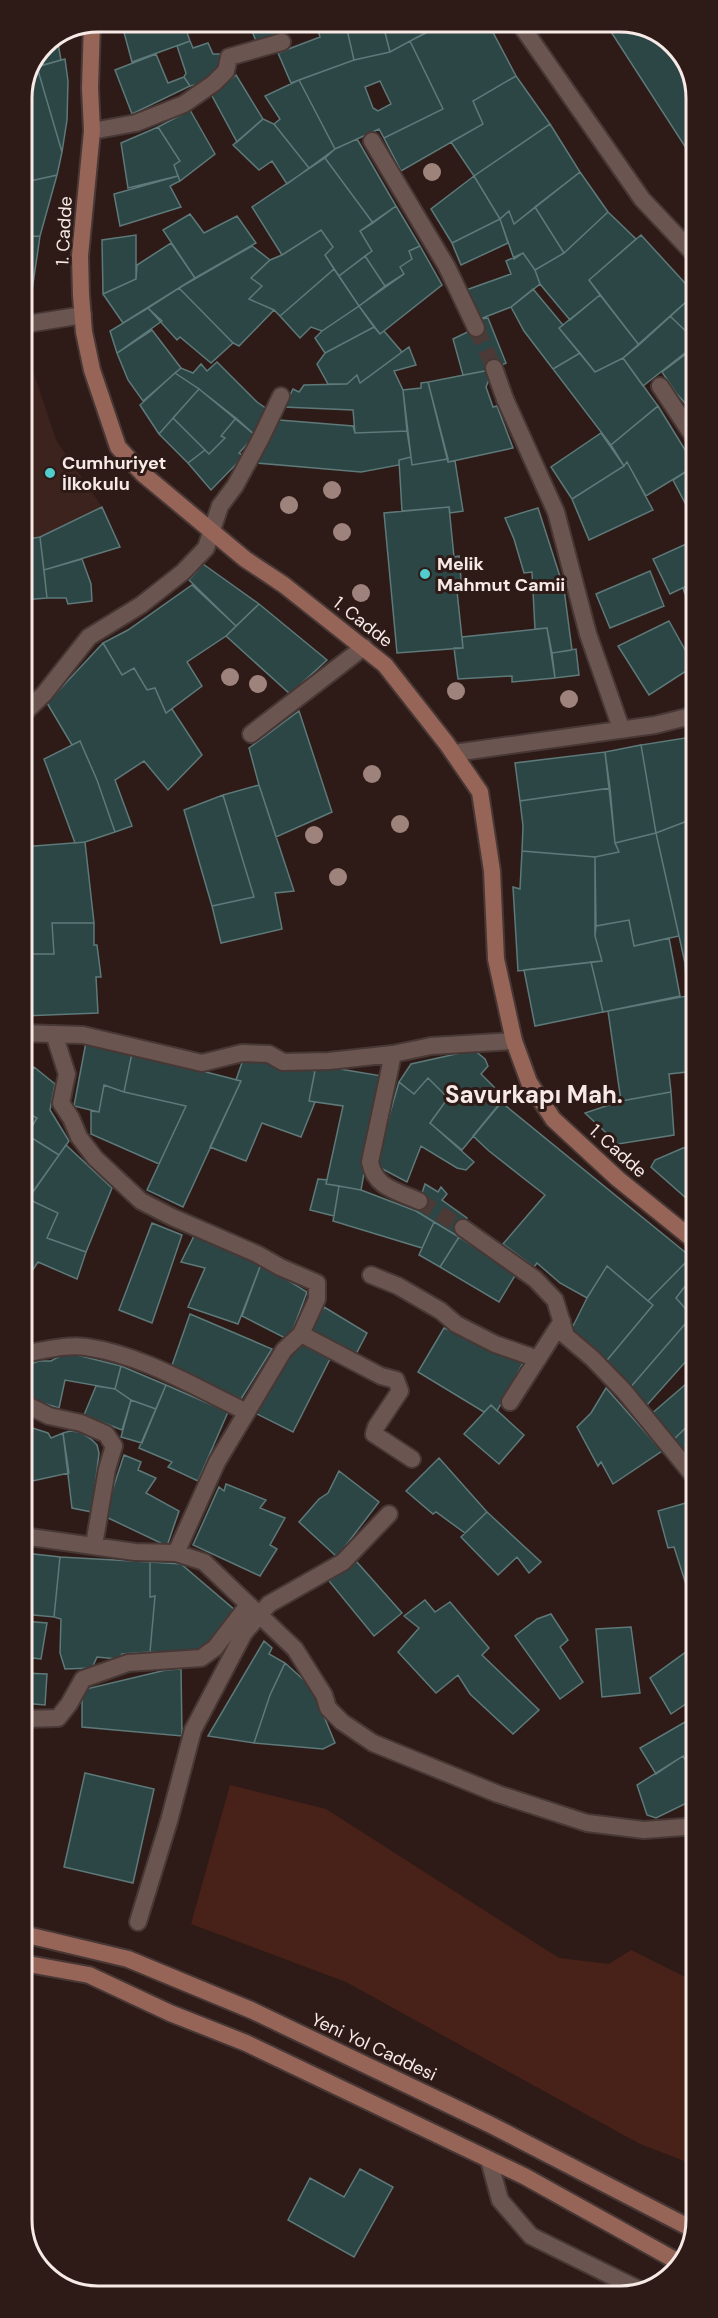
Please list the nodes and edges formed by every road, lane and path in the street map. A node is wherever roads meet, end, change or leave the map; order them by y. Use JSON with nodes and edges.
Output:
{"nodes":[{"id":1,"x":92,"y":32,"type":"edge"},
{"id":2,"x":526,"y":32,"type":"edge"},
{"id":3,"x":282,"y":42,"type":"dead end"},
{"id":4,"x":92,"y":130,"type":"junction"},
{"id":5,"x":372,"y":141,"type":"dead end"},
{"id":6,"x":686,"y":245,"type":"edge"},
{"id":7,"x":83,"y":315,"type":"junction"},
{"id":8,"x":32,"y":323,"type":"edge"},
{"id":9,"x":476,"y":328,"type":"tunnel mouth"},
{"id":10,"x":494,"y":368,"type":"tunnel mouth"},
{"id":11,"x":660,"y":386,"type":"dead end"},
{"id":12,"x":281,"y":396,"type":"dead end"},
{"id":13,"x":686,"y":425,"type":"edge"},
{"id":14,"x":211,"y":531,"type":"junction"},
{"id":15,"x":364,"y":648,"type":"junction"},
{"id":16,"x":32,"y":705,"type":"edge"},
{"id":17,"x":686,"y":717,"type":"edge"},
{"id":18,"x":621,"y":728,"type":"junction"},
{"id":19,"x":251,"y":734,"type":"dead end"},
{"id":20,"x":454,"y":753,"type":"junction"},
{"id":21,"x":32,"y":1033,"type":"edge"},
{"id":22,"x":54,"y":1034,"type":"junction"},
{"id":23,"x":514,"y":1041,"type":"junction"},
{"id":24,"x":393,"y":1054,"type":"junction"},
{"id":25,"x":419,"y":1201,"type":"tunnel mouth"},
{"id":26,"x":463,"y":1228,"type":"tunnel mouth"},
{"id":27,"x":686,"y":1234,"type":"edge"},
{"id":28,"x":371,"y":1275,"type":"dead end"},
{"id":29,"x":562,"y":1321,"type":"junction"},
{"id":30,"x":301,"y":1334,"type":"junction"},
{"id":31,"x":32,"y":1352,"type":"edge"},
{"id":32,"x":538,"y":1359,"type":"junction"},
{"id":33,"x":510,"y":1402,"type":"dead end"},
{"id":34,"x":32,"y":1408,"type":"edge"},
{"id":35,"x":247,"y":1412,"type":"junction"},
{"id":36,"x":412,"y":1460,"type":"dead end"},
{"id":37,"x":686,"y":1467,"type":"edge"},
{"id":38,"x":389,"y":1514,"type":"dead end"},
{"id":39,"x":32,"y":1537,"type":"edge"},
{"id":40,"x":94,"y":1545,"type":"junction"},
{"id":41,"x":176,"y":1552,"type":"junction"},
{"id":42,"x":254,"y":1610,"type":"junction"},
{"id":43,"x":32,"y":1719,"type":"edge"},
{"id":44,"x":686,"y":1827,"type":"edge"},
{"id":45,"x":138,"y":1922,"type":"dead end"},
{"id":46,"x":32,"y":1936,"type":"edge"},
{"id":47,"x":32,"y":1965,"type":"edge"},
{"id":48,"x":489,"y":2160,"type":"junction"},
{"id":49,"x":686,"y":2226,"type":"edge"},
{"id":50,"x":674,"y":2260,"type":"edge"},
{"id":51,"x":631,"y":2286,"type":"edge"}],
"edges":[{"from":1,"to":4,"type":"main road","name":"1. Cadde"},
{"from":2,"to":6,"type":"street"},
{"from":3,"to":4,"type":"street"},
{"from":4,"to":7,"type":"main road","name":"1. Cadde"},
{"from":5,"to":9,"type":"street"},
{"from":7,"to":8,"type":"street"},
{"from":7,"to":14,"type":"main road","name":"1. Cadde"},
{"from":10,"to":18,"type":"street"},
{"from":11,"to":13,"type":"street"},
{"from":12,"to":14,"type":"street"},
{"from":14,"to":15,"type":"main road","name":"1. Cadde"},
{"from":14,"to":16,"type":"street"},
{"from":15,"to":19,"type":"street"},
{"from":15,"to":20,"type":"main road","name":"1. Cadde"},
{"from":17,"to":18,"type":"street"},
{"from":18,"to":20,"type":"street"},
{"from":20,"to":23,"type":"main road","name":"1. Cadde"},
{"from":21,"to":22,"type":"street"},
{"from":22,"to":24,"type":"street"},
{"from":22,"to":30,"type":"street"},
{"from":23,"to":24,"type":"street"},
{"from":23,"to":27,"type":"main road","name":"1. Cadde"},
{"from":24,"to":25,"type":"street"},
{"from":26,"to":29,"type":"street"},
{"from":28,"to":32,"type":"street"},
{"from":29,"to":32,"type":"street"},
{"from":29,"to":37,"type":"street"},
{"from":30,"to":35,"type":"street"},
{"from":30,"to":36,"type":"street"},
{"from":31,"to":35,"type":"street"},
{"from":32,"to":33,"type":"street"},
{"from":34,"to":40,"type":"street"},
{"from":35,"to":41,"type":"street"},
{"from":38,"to":42,"type":"street"},
{"from":39,"to":40,"type":"street"},
{"from":40,"to":41,"type":"street"},
{"from":41,"to":42,"type":"street"},
{"from":42,"to":43,"type":"street"},
{"from":42,"to":44,"type":"street"},
{"from":42,"to":45,"type":"street"},
{"from":46,"to":49,"type":"main road","name":"Yeni Yol Caddesi"},
{"from":47,"to":48,"type":"main road"},
{"from":48,"to":50,"type":"main road"},
{"from":48,"to":51,"type":"street"}]}
